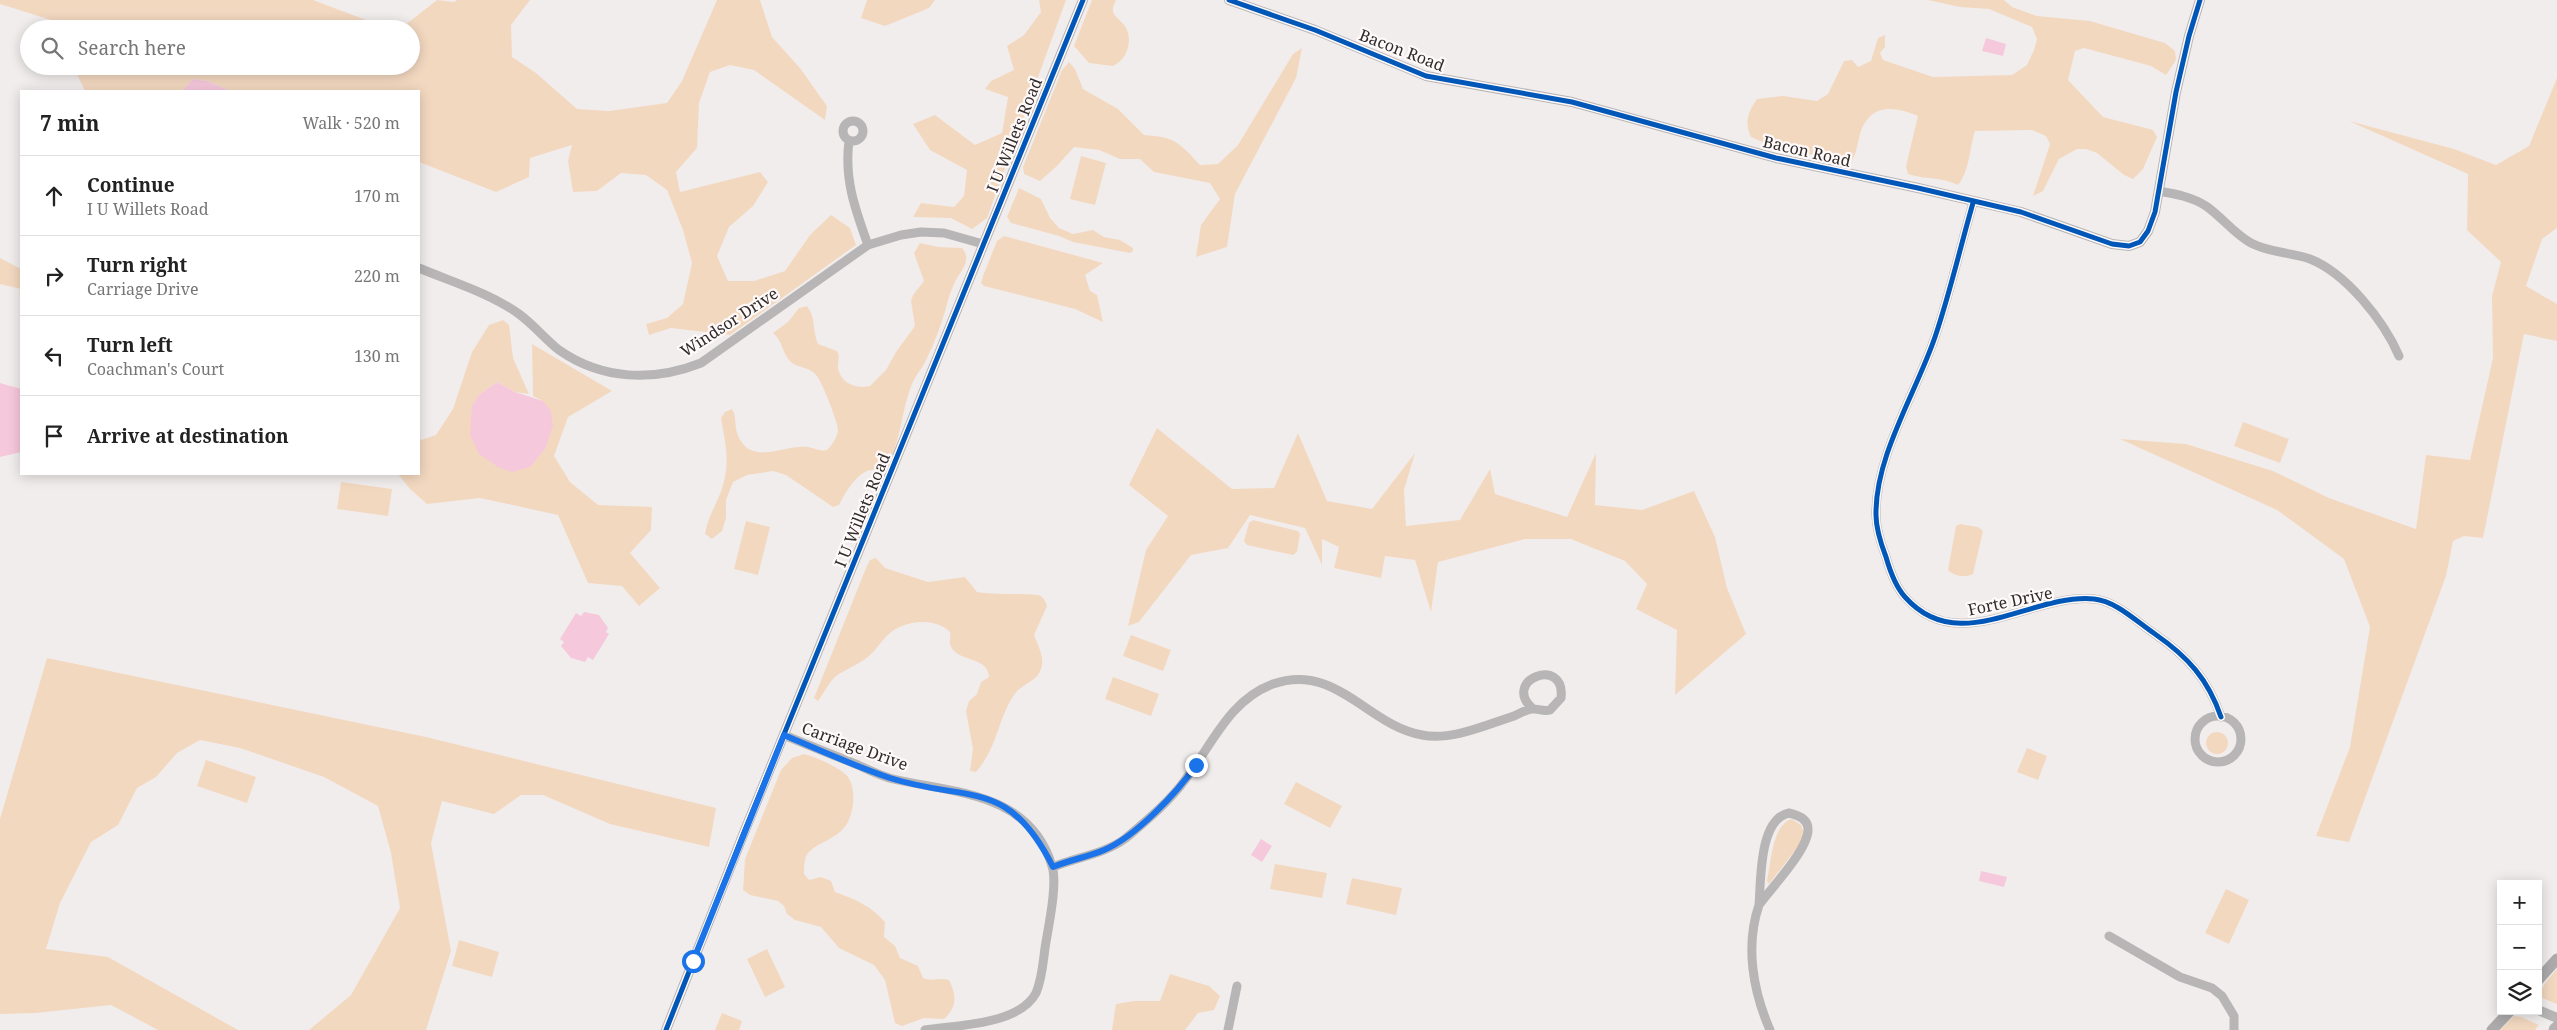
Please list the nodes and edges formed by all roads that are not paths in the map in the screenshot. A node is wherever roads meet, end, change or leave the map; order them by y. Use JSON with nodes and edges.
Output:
{"nodes":[{"id":1,"x":1083,"y":0,"type":"edge"},
{"id":2,"x":1229,"y":0,"type":"edge"},
{"id":3,"x":2200,"y":0,"type":"edge"},
{"id":4,"x":849,"y":141,"type":"dead end"},
{"id":5,"x":2160,"y":191,"type":"junction"},
{"id":6,"x":1973,"y":203,"type":"junction"},
{"id":7,"x":983,"y":244,"type":"junction"},
{"id":8,"x":868,"y":245,"type":"junction"},
{"id":9,"x":420,"y":268,"type":"edge"},
{"id":10,"x":2399,"y":356,"type":"dead end"},
{"id":11,"x":1533,"y":709,"type":"junction"},
{"id":12,"x":2221,"y":717,"type":"junction"},
{"id":13,"x":784,"y":735,"type":"junction"},
{"id":14,"x":1053,"y":867,"type":"junction"},
{"id":15,"x":1759,"y":905,"type":"junction"},
{"id":16,"x":2109,"y":936,"type":"dead end"},
{"id":17,"x":2557,"y":959,"type":"edge"},
{"id":18,"x":2542,"y":976,"type":"edge"},
{"id":19,"x":1237,"y":986,"type":"dead end"},
{"id":20,"x":2542,"y":1012,"type":"edge"},
{"id":21,"x":2506,"y":1015,"type":"edge"},
{"id":22,"x":2557,"y":1018,"type":"edge"},
{"id":23,"x":666,"y":1030,"type":"edge"},
{"id":24,"x":925,"y":1030,"type":"edge"},
{"id":25,"x":1228,"y":1030,"type":"edge"},
{"id":26,"x":1770,"y":1030,"type":"edge"},
{"id":27,"x":2234,"y":1030,"type":"edge"},
{"id":28,"x":2492,"y":1030,"type":"edge"}],
"edges":[{"from":1,"to":7,"type":"street","name":"I U Willets Road"},
{"from":2,"to":6,"type":"street","name":"Bacon Road"},
{"from":3,"to":5,"type":"street","name":"Bacon Road"},
{"from":4,"to":8,"type":"street"},
{"from":5,"to":6,"type":"street","name":"Bacon Road"},
{"from":5,"to":10,"type":"street"},
{"from":6,"to":12,"type":"street","name":"Forte Drive"},
{"from":7,"to":8,"type":"street","name":"Windsor Drive"},
{"from":7,"to":13,"type":"street","name":"I U Willets Road"},
{"from":8,"to":9,"type":"street","name":"Windsor Drive"},
{"from":11,"to":11,"type":"street"},
{"from":11,"to":14,"type":"street"},
{"from":12,"to":12,"type":"street"},
{"from":13,"to":14,"type":"street","name":"Carriage Drive"},
{"from":13,"to":23,"type":"street","name":"I U Willets Road"},
{"from":14,"to":24,"type":"street"},
{"from":15,"to":15,"type":"street"},
{"from":15,"to":26,"type":"street"},
{"from":16,"to":27,"type":"street"},
{"from":17,"to":18,"type":"main road"},
{"from":19,"to":25,"type":"street"},
{"from":20,"to":22,"type":"street"},
{"from":21,"to":28,"type":"main road"}]}
